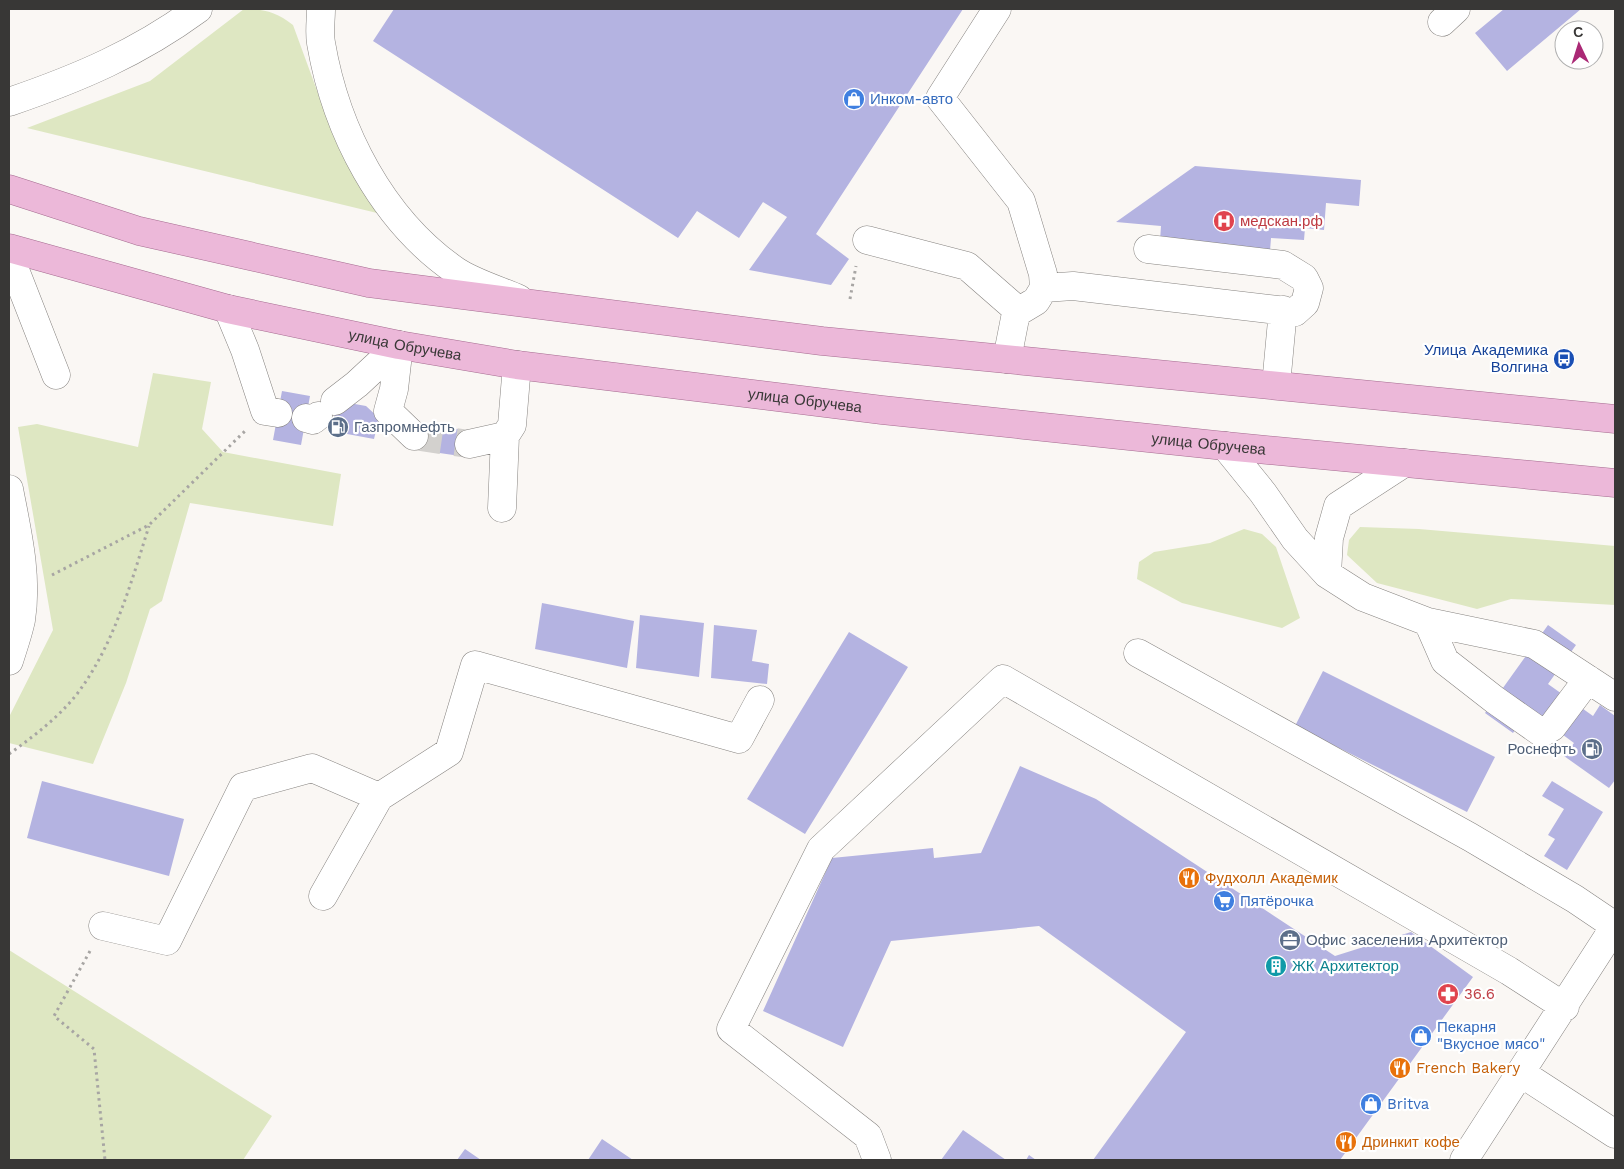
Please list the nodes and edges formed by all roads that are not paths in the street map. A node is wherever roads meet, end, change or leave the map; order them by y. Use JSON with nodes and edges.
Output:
{"nodes":[{"id":1,"x":198,"y":9,"type":"edge"},
{"id":2,"x":302,"y":9,"type":"edge"},
{"id":3,"x":321,"y":9,"type":"edge"},
{"id":4,"x":997,"y":9,"type":"edge"},
{"id":5,"x":321,"y":41,"type":"junction"},
{"id":6,"x":9,"y":102,"type":"edge"},
{"id":7,"x":9,"y":189,"type":"edge"},
{"id":8,"x":867,"y":240,"type":"dead end"},
{"id":9,"x":1148,"y":249,"type":"dead end"},
{"id":10,"x":15,"y":263,"type":"edge"},
{"id":11,"x":1044,"y":288,"type":"junction"},
{"id":12,"x":529,"y":304,"type":"junction"},
{"id":13,"x":228,"y":309,"type":"junction"},
{"id":14,"x":1283,"y":310,"type":"junction"},
{"id":15,"x":1016,"y":312,"type":"junction"},
{"id":16,"x":399,"y":345,"type":"junction"},
{"id":17,"x":1007,"y":359,"type":"junction"},
{"id":18,"x":517,"y":365,"type":"junction"},
{"id":19,"x":56,"y":375,"type":"dead end"},
{"id":20,"x":1276,"y":385,"type":"junction"},
{"id":21,"x":271,"y":412,"type":"road end"},
{"id":22,"x":319,"y":412,"type":"dead end"},
{"id":23,"x":1615,"y":419,"type":"edge"},
{"id":24,"x":414,"y":436,"type":"tunnel mouth"},
{"id":25,"x":505,"y":436,"type":"junction"},
{"id":26,"x":469,"y":444,"type":"tunnel mouth"},
{"id":27,"x":1225,"y":446,"type":"junction"},
{"id":28,"x":1404,"y":463,"type":"junction"},
{"id":29,"x":1615,"y":483,"type":"edge"},
{"id":30,"x":9,"y":489,"type":"edge"},
{"id":31,"x":502,"y":508,"type":"dead end"},
{"id":32,"x":1327,"y":574,"type":"junction"},
{"id":33,"x":1428,"y":622,"type":"junction"},
{"id":34,"x":1138,"y":653,"type":"dead end"},
{"id":35,"x":9,"y":661,"type":"edge"},
{"id":36,"x":1588,"y":679,"type":"junction"},
{"id":37,"x":1615,"y":697,"type":"edge"},
{"id":38,"x":760,"y":700,"type":"dead end"},
{"id":39,"x":379,"y":796,"type":"junction"},
{"id":40,"x":323,"y":896,"type":"dead end"},
{"id":41,"x":103,"y":926,"type":"road end"},
{"id":42,"x":1615,"y":926,"type":"edge"},
{"id":43,"x":1564,"y":1007,"type":"junction"},
{"id":44,"x":1521,"y":1073,"type":"junction"},
{"id":45,"x":1615,"y":1134,"type":"edge"},
{"id":46,"x":877,"y":1160,"type":"edge"},
{"id":47,"x":1464,"y":1160,"type":"edge"}],
"edges":[{"from":1,"to":6,"type":"street"},
{"from":2,"to":5,"type":"street"},
{"from":3,"to":5,"type":"street"},
{"from":4,"to":11,"type":"street"},
{"from":5,"to":12,"type":"street"},
{"from":7,"to":12,"type":"main road"},
{"from":8,"to":15,"type":"street"},
{"from":9,"to":14,"type":"street"},
{"from":10,"to":13,"type":"main road","name":"улица Обручева"},
{"from":10,"to":19,"type":"street"},
{"from":11,"to":14,"type":"street"},
{"from":11,"to":15,"type":"street"},
{"from":12,"to":17,"type":"main road"},
{"from":13,"to":16,"type":"main road","name":"улица Обручева"},
{"from":13,"to":21,"type":"street"},
{"from":14,"to":20,"type":"street"},
{"from":15,"to":17,"type":"street"},
{"from":16,"to":18,"type":"main road","name":"улица Обручева"},
{"from":16,"to":22,"type":"street"},
{"from":16,"to":24,"type":"street"},
{"from":17,"to":20,"type":"main road"},
{"from":18,"to":25,"type":"street"},
{"from":18,"to":27,"type":"main road","name":"улица Обручева"},
{"from":20,"to":23,"type":"main road"},
{"from":25,"to":26,"type":"street"},
{"from":25,"to":31,"type":"street"},
{"from":27,"to":28,"type":"main road","name":"улица Обручева"},
{"from":27,"to":32,"type":"street"},
{"from":28,"to":29,"type":"main road","name":"улица Обручева"},
{"from":28,"to":32,"type":"street"},
{"from":30,"to":35,"type":"street"},
{"from":32,"to":33,"type":"street"},
{"from":33,"to":36,"type":"street"},
{"from":33,"to":36,"type":"street"},
{"from":34,"to":42,"type":"street"},
{"from":36,"to":37,"type":"street"},
{"from":38,"to":39,"type":"street"},
{"from":39,"to":40,"type":"street"},
{"from":39,"to":41,"type":"street"},
{"from":42,"to":43,"type":"street"},
{"from":43,"to":44,"type":"street"},
{"from":43,"to":46,"type":"street"},
{"from":44,"to":45,"type":"street"},
{"from":44,"to":47,"type":"street"}]}
